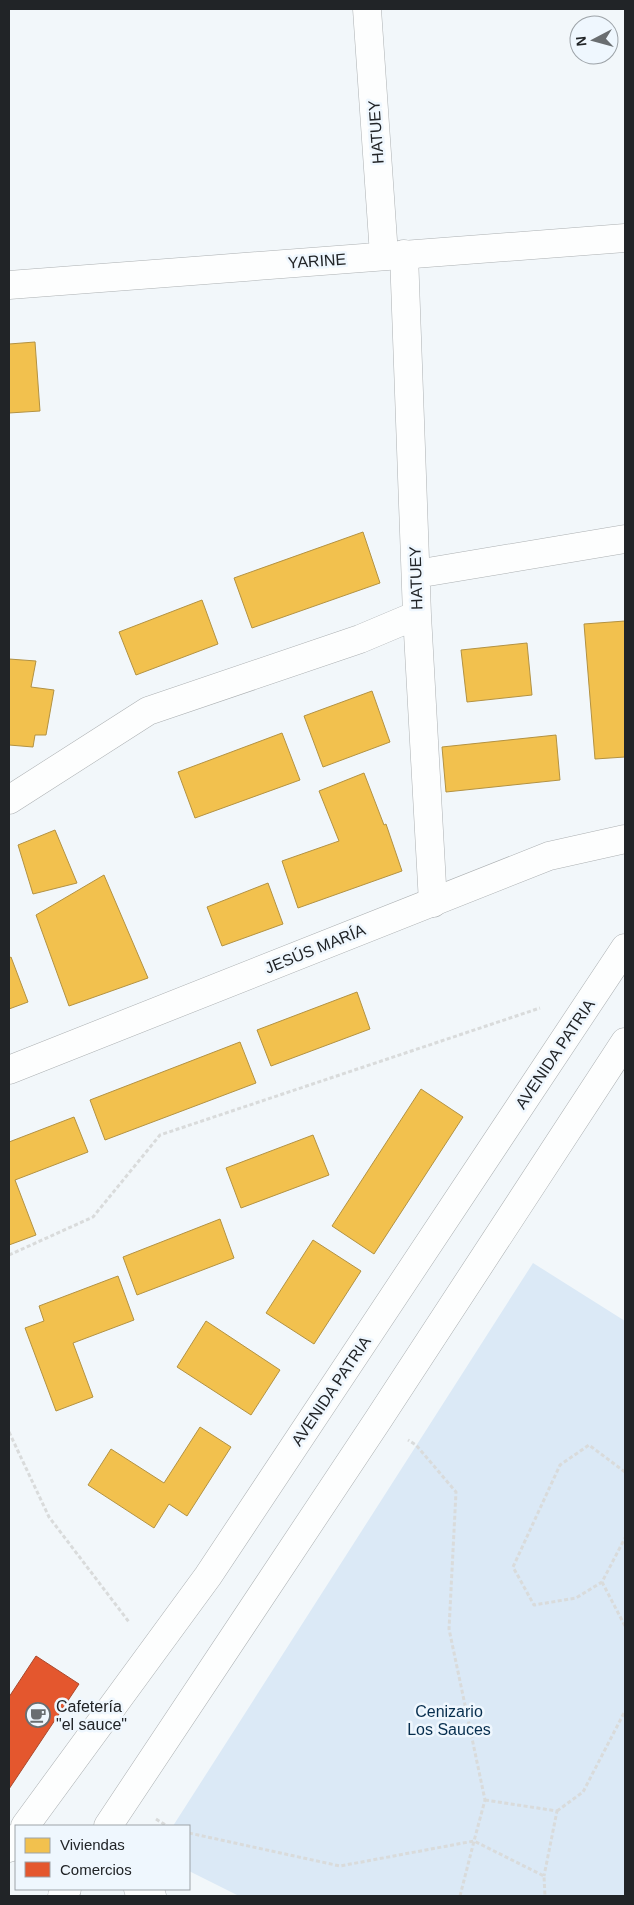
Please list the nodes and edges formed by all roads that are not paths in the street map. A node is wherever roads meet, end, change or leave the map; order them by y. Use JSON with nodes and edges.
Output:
{"nodes":[{"id":1,"x":367,"y":9,"type":"edge"},
{"id":2,"x":625,"y":238,"type":"edge"},
{"id":3,"x":394,"y":255,"type":"junction"},
{"id":4,"x":9,"y":285,"type":"edge"},
{"id":5,"x":625,"y":539,"type":"edge"},
{"id":6,"x":416,"y":574,"type":"junction"},
{"id":7,"x":417,"y":615,"type":"junction"},
{"id":8,"x":9,"y":800,"type":"edge"},
{"id":9,"x":625,"y":839,"type":"edge"},
{"id":10,"x":433,"y":902,"type":"junction"},
{"id":11,"x":625,"y":948,"type":"edge"},
{"id":12,"x":625,"y":1042,"type":"edge"},
{"id":13,"x":9,"y":1070,"type":"edge"},
{"id":14,"x":26,"y":1825,"type":"edge"},
{"id":15,"x":109,"y":1825,"type":"edge"},
{"id":16,"x":140,"y":1890,"type":"edge"},
{"id":17,"x":152,"y":1896,"type":"edge"}],
"edges":[{"from":1,"to":3,"type":"street","name":"HATUEY"},
{"from":2,"to":3,"type":"street","name":"YARINE"},
{"from":3,"to":4,"type":"street","name":"YARINE"},
{"from":3,"to":6,"type":"street","name":"HATUEY"},
{"from":5,"to":6,"type":"street"},
{"from":6,"to":7,"type":"street","name":"HATUEY"},
{"from":7,"to":8,"type":"street"},
{"from":7,"to":10,"type":"street","name":"HATUEY"},
{"from":9,"to":10,"type":"street","name":"JESÚS MARÍA"},
{"from":10,"to":13,"type":"street","name":"JESÚS MARÍA"},
{"from":11,"to":14,"type":"street","name":"AVENIDA PATRIA"},
{"from":12,"to":15,"type":"street"},
{"from":16,"to":17,"type":"street"}]}
